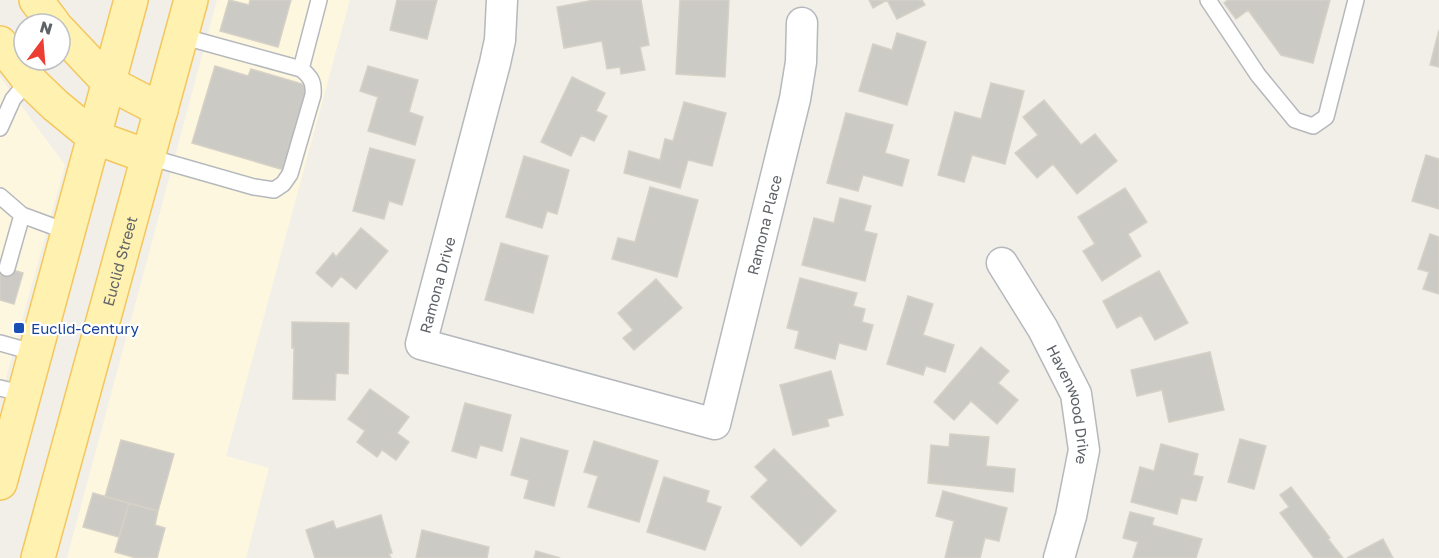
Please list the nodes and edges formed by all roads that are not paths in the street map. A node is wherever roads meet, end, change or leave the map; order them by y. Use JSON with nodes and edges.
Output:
{"nodes":[{"id":1,"x":131,"y":0,"type":"edge"},
{"id":2,"x":191,"y":0,"type":"edge"},
{"id":3,"x":319,"y":0,"type":"edge"},
{"id":4,"x":502,"y":0,"type":"edge"},
{"id":5,"x":1208,"y":0,"type":"edge"},
{"id":6,"x":1356,"y":0,"type":"edge"},
{"id":7,"x":802,"y":22,"type":"dead end"},
{"id":8,"x":181,"y":36,"type":"junction"},
{"id":9,"x":0,"y":43,"type":"edge"},
{"id":10,"x":72,"y":44,"type":"edge"},
{"id":11,"x":301,"y":69,"type":"junction"},
{"id":12,"x":29,"y":80,"type":"junction"},
{"id":13,"x":109,"y":83,"type":"junction"},
{"id":14,"x":161,"y":110,"type":"junction"},
{"id":15,"x":0,"y":128,"type":"edge"},
{"id":16,"x":94,"y":137,"type":"junction"},
{"id":17,"x":148,"y":157,"type":"junction"},
{"id":18,"x":0,"y":196,"type":"edge"},
{"id":19,"x":22,"y":215,"type":"junction"},
{"id":20,"x":68,"y":232,"type":"junction"},
{"id":21,"x":1002,"y":263,"type":"dead end"},
{"id":22,"x":7,"y":268,"type":"dead end"},
{"id":23,"x":0,"y":343,"type":"edge"},
{"id":24,"x":36,"y":353,"type":"junction"},
{"id":25,"x":12,"y":391,"type":"edge"},
{"id":26,"x":715,"y":424,"type":"joint"},
{"id":27,"x":0,"y":483,"type":"edge"},
{"id":28,"x":38,"y":558,"type":"edge"},
{"id":29,"x":1059,"y":558,"type":"edge"}],
"edges":[{"from":1,"to":13,"type":"main road"},
{"from":2,"to":8,"type":"main road","name":"Euclid Street"},
{"from":3,"to":11,"type":"lane"},
{"from":4,"to":26,"type":"street","name":"Ramona Drive"},
{"from":5,"to":6,"type":"lane"},
{"from":7,"to":26,"type":"street","name":"Ramona Place"},
{"from":8,"to":11,"type":"lane"},
{"from":8,"to":14,"type":"main road","name":"Euclid Street"},
{"from":9,"to":12,"type":"main road"},
{"from":10,"to":13,"type":"main road"},
{"from":11,"to":17,"type":"lane"},
{"from":12,"to":15,"type":"lane"},
{"from":12,"to":16,"type":"main road"},
{"from":13,"to":14,"type":"main road"},
{"from":13,"to":16,"type":"main road"},
{"from":14,"to":17,"type":"main road","name":"Euclid Street"},
{"from":16,"to":17,"type":"main road"},
{"from":16,"to":20,"type":"main road"},
{"from":17,"to":28,"type":"main road","name":"Euclid Street"},
{"from":18,"to":19,"type":"lane"},
{"from":19,"to":20,"type":"lane"},
{"from":19,"to":22,"type":"lane"},
{"from":20,"to":24,"type":"main road"},
{"from":21,"to":29,"type":"street","name":"Havenwood Drive"},
{"from":23,"to":24,"type":"lane"},
{"from":24,"to":25,"type":"main road"},
{"from":25,"to":27,"type":"main road"}]}
